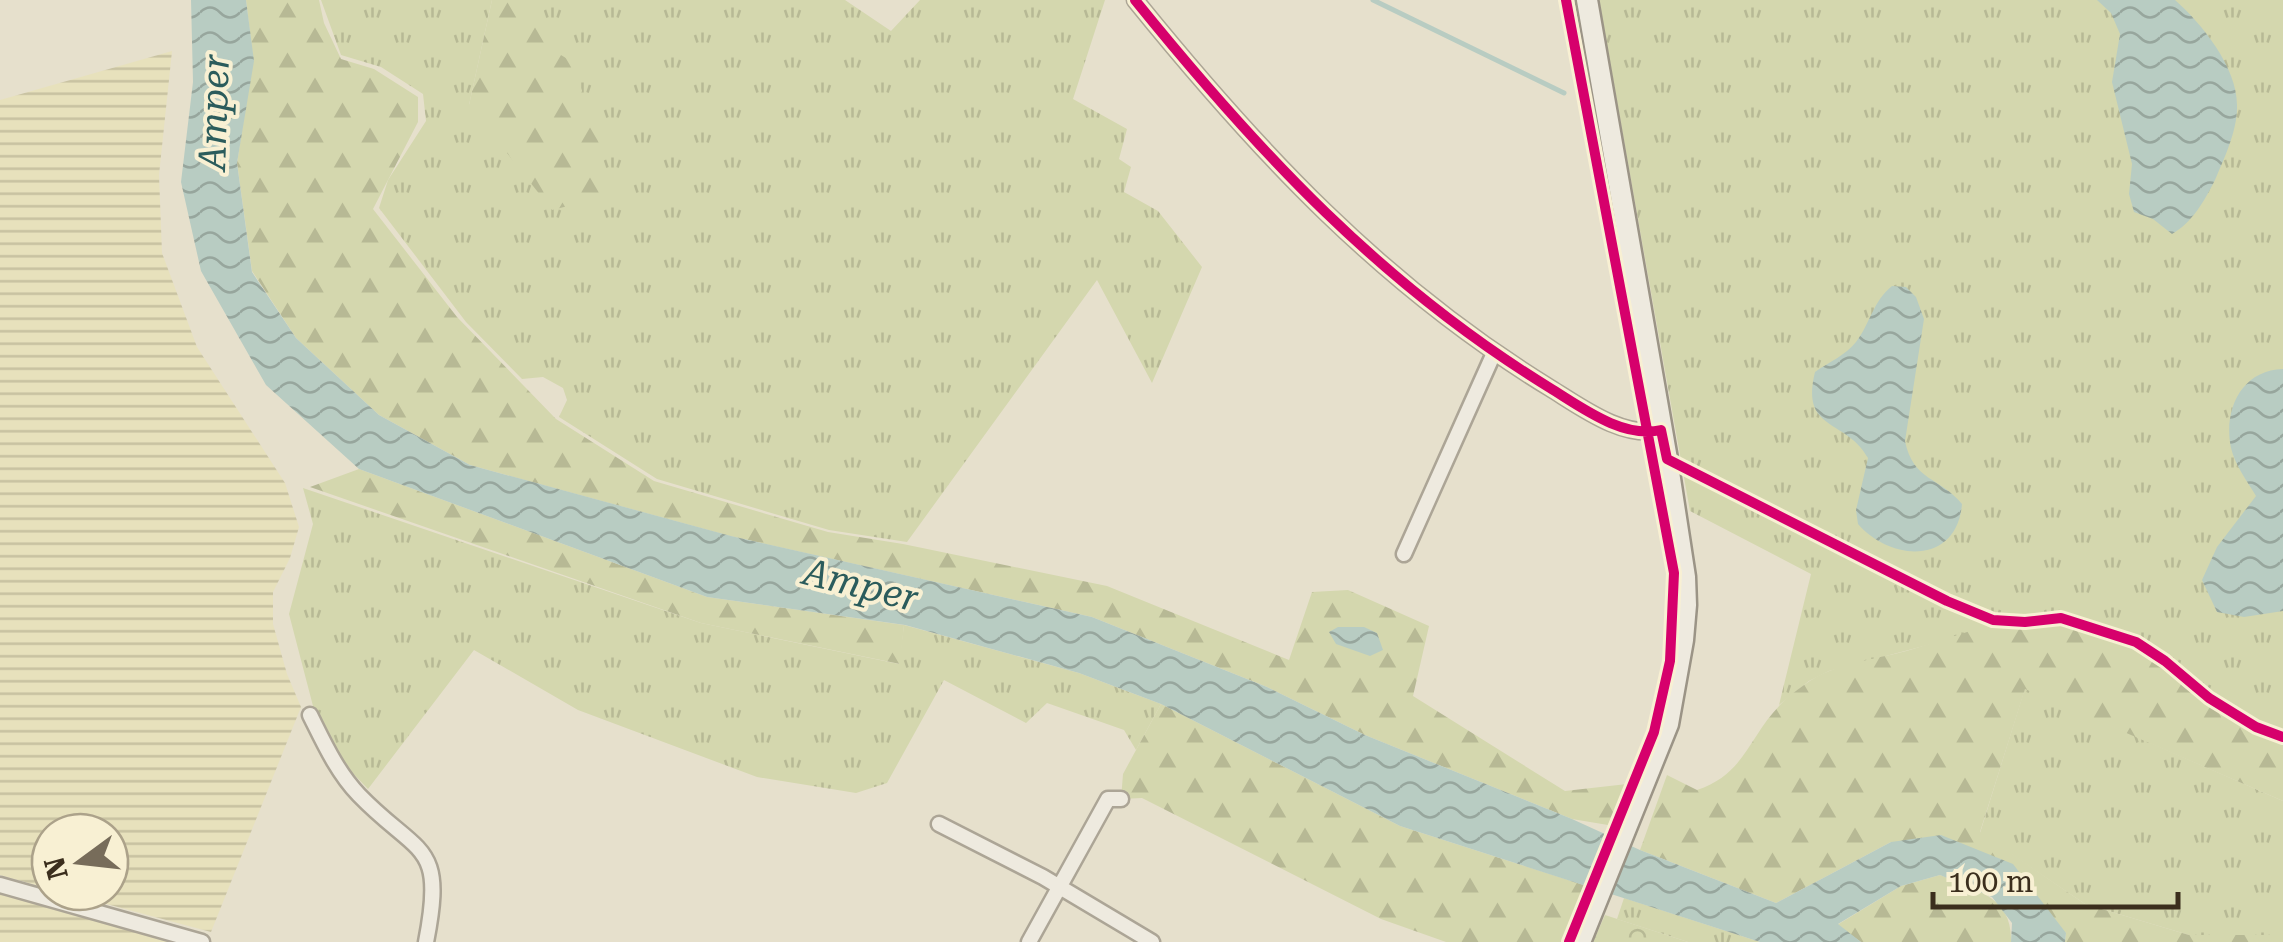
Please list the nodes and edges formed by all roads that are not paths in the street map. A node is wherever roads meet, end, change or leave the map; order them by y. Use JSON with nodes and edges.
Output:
{"nodes":[{"id":1,"x":1136,"y":0,"type":"edge"},
{"id":2,"x":1587,"y":0,"type":"edge"},
{"id":3,"x":1494,"y":353,"type":"junction"},
{"id":4,"x":1661,"y":430,"type":"junction"},
{"id":5,"x":1404,"y":554,"type":"dead end"},
{"id":6,"x":310,"y":716,"type":"dead end"},
{"id":7,"x":1121,"y":799,"type":"dead end"},
{"id":8,"x":939,"y":824,"type":"dead end"},
{"id":9,"x":0,"y":886,"type":"edge"},
{"id":10,"x":1059,"y":888,"type":"junction"},
{"id":11,"x":202,"y":942,"type":"edge"},
{"id":12,"x":426,"y":942,"type":"edge"},
{"id":13,"x":1030,"y":942,"type":"edge"},
{"id":14,"x":1152,"y":942,"type":"edge"},
{"id":15,"x":1580,"y":942,"type":"edge"}],
"edges":[{"from":1,"to":3,"type":"street"},
{"from":2,"to":4,"type":"street"},
{"from":3,"to":4,"type":"street"},
{"from":3,"to":5,"type":"street"},
{"from":4,"to":15,"type":"street"},
{"from":6,"to":12,"type":"street"},
{"from":7,"to":10,"type":"street"},
{"from":8,"to":10,"type":"street"},
{"from":9,"to":11,"type":"street"},
{"from":10,"to":13,"type":"street"},
{"from":10,"to":14,"type":"street"}]}
